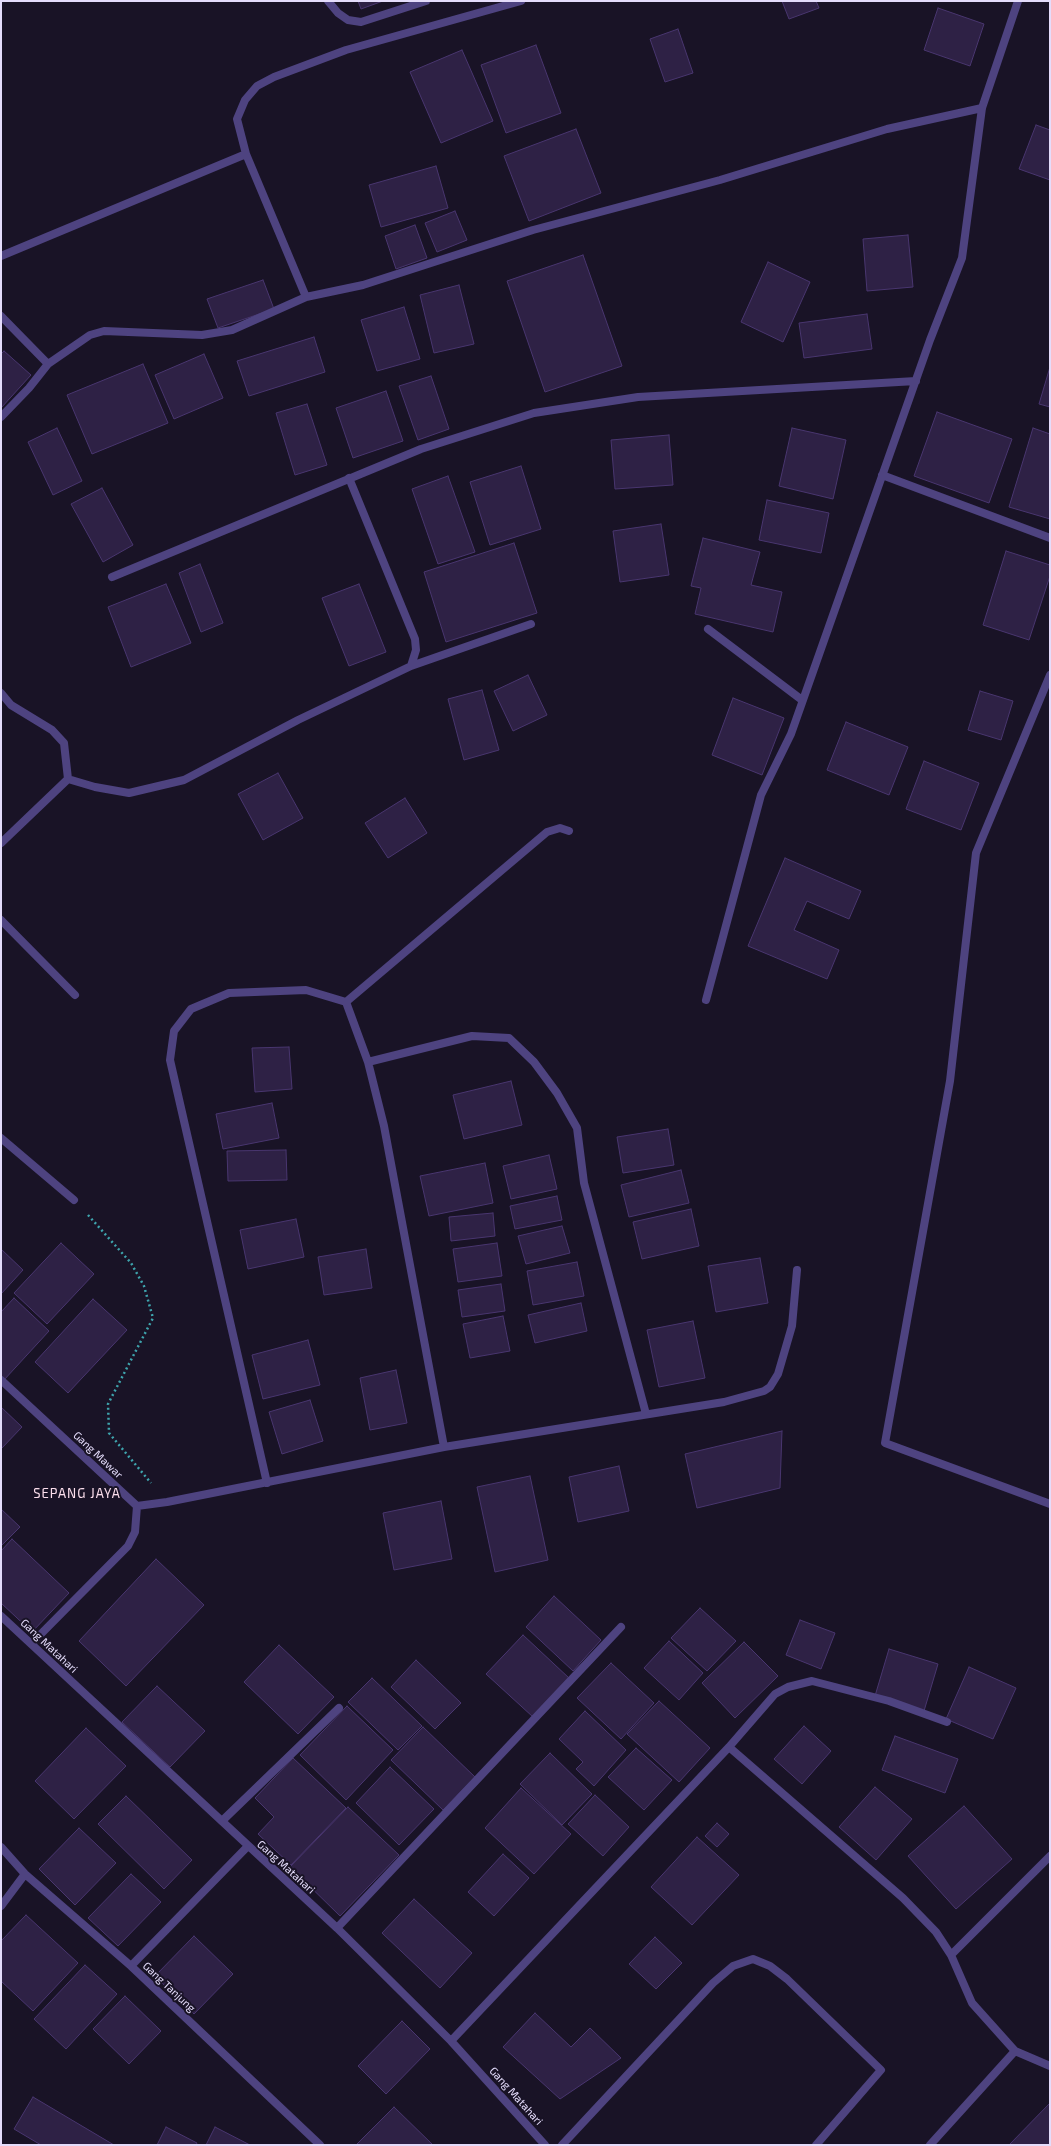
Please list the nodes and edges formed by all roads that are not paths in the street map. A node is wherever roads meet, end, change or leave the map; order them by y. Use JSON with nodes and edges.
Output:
{"nodes":[{"id":1,"x":328,"y":1,"type":"edge"},
{"id":2,"x":426,"y":1,"type":"edge"},
{"id":3,"x":521,"y":1,"type":"edge"},
{"id":4,"x":1018,"y":1,"type":"edge"},
{"id":5,"x":982,"y":108,"type":"junction"},
{"id":6,"x":246,"y":154,"type":"junction"},
{"id":7,"x":1,"y":256,"type":"edge"},
{"id":8,"x":306,"y":297,"type":"junction"},
{"id":9,"x":1,"y":316,"type":"edge"},
{"id":10,"x":48,"y":364,"type":"junction"},
{"id":11,"x":916,"y":381,"type":"junction"},
{"id":12,"x":1,"y":417,"type":"edge"},
{"id":13,"x":882,"y":475,"type":"junction"},
{"id":14,"x":349,"y":478,"type":"junction"},
{"id":15,"x":1050,"y":538,"type":"edge"},
{"id":16,"x":112,"y":577,"type":"dead end"},
{"id":17,"x":531,"y":624,"type":"dead end"},
{"id":18,"x":708,"y":629,"type":"dead end"},
{"id":19,"x":411,"y":666,"type":"junction"},
{"id":20,"x":1050,"y":675,"type":"edge"},
{"id":21,"x":1,"y":693,"type":"edge"},
{"id":22,"x":802,"y":700,"type":"junction"},
{"id":23,"x":68,"y":779,"type":"junction"},
{"id":24,"x":569,"y":831,"type":"dead end"},
{"id":25,"x":1,"y":843,"type":"edge"},
{"id":26,"x":1,"y":920,"type":"edge"},
{"id":27,"x":75,"y":995,"type":"dead end"},
{"id":28,"x":706,"y":1000,"type":"dead end"},
{"id":29,"x":346,"y":1002,"type":"junction"},
{"id":30,"x":368,"y":1062,"type":"junction"},
{"id":31,"x":1,"y":1138,"type":"edge"},
{"id":32,"x":74,"y":1200,"type":"road end"},
{"id":33,"x":797,"y":1270,"type":"dead end"},
{"id":34,"x":1,"y":1380,"type":"edge"},
{"id":35,"x":646,"y":1414,"type":"junction"},
{"id":36,"x":444,"y":1447,"type":"junction"},
{"id":37,"x":267,"y":1483,"type":"junction"},
{"id":38,"x":1050,"y":1504,"type":"edge"},
{"id":39,"x":137,"y":1506,"type":"junction"},
{"id":40,"x":1,"y":1616,"type":"edge"},
{"id":41,"x":621,"y":1627,"type":"dead end"},
{"id":42,"x":31,"y":1644,"type":"junction"},
{"id":43,"x":339,"y":1708,"type":"dead end"},
{"id":44,"x":947,"y":1722,"type":"dead end"},
{"id":45,"x":729,"y":1747,"type":"junction"},
{"id":46,"x":222,"y":1821,"type":"junction"},
{"id":47,"x":248,"y":1846,"type":"junction"},
{"id":48,"x":1,"y":1847,"type":"edge"},
{"id":49,"x":1050,"y":1856,"type":"edge"},
{"id":50,"x":25,"y":1874,"type":"junction"},
{"id":51,"x":1,"y":1906,"type":"edge"},
{"id":52,"x":338,"y":1928,"type":"junction"},
{"id":53,"x":950,"y":1955,"type":"junction"},
{"id":54,"x":131,"y":1966,"type":"junction"},
{"id":55,"x":451,"y":2041,"type":"junction"},
{"id":56,"x":1015,"y":2051,"type":"junction"},
{"id":57,"x":1050,"y":2066,"type":"edge"},
{"id":58,"x":320,"y":2145,"type":"edge"},
{"id":59,"x":545,"y":2145,"type":"edge"},
{"id":60,"x":562,"y":2145,"type":"edge"},
{"id":61,"x":816,"y":2145,"type":"edge"},
{"id":62,"x":930,"y":2145,"type":"edge"}],
"edges":[{"from":1,"to":2,"type":"street"},
{"from":3,"to":6,"type":"street"},
{"from":4,"to":5,"type":"street"},
{"from":5,"to":8,"type":"street"},
{"from":5,"to":11,"type":"street"},
{"from":6,"to":7,"type":"street"},
{"from":6,"to":8,"type":"street"},
{"from":8,"to":10,"type":"street"},
{"from":9,"to":10,"type":"street"},
{"from":10,"to":12,"type":"street"},
{"from":11,"to":13,"type":"street"},
{"from":11,"to":14,"type":"street"},
{"from":13,"to":15,"type":"street"},
{"from":13,"to":22,"type":"street"},
{"from":14,"to":16,"type":"street"},
{"from":14,"to":19,"type":"street"},
{"from":17,"to":19,"type":"street"},
{"from":18,"to":22,"type":"street"},
{"from":19,"to":23,"type":"street"},
{"from":20,"to":38,"type":"street"},
{"from":21,"to":23,"type":"street"},
{"from":22,"to":28,"type":"street"},
{"from":23,"to":25,"type":"street"},
{"from":24,"to":29,"type":"street"},
{"from":26,"to":27,"type":"street"},
{"from":29,"to":30,"type":"street"},
{"from":29,"to":37,"type":"street"},
{"from":30,"to":35,"type":"street"},
{"from":30,"to":36,"type":"street"},
{"from":31,"to":32,"type":"street"},
{"from":33,"to":35,"type":"street"},
{"from":34,"to":39,"type":"street","name":"Gang Mawar"},
{"from":35,"to":36,"type":"street"},
{"from":36,"to":37,"type":"street"},
{"from":37,"to":39,"type":"street"},
{"from":39,"to":42,"type":"street"},
{"from":40,"to":42,"type":"street","name":"Gang Matahari"},
{"from":41,"to":52,"type":"street"},
{"from":42,"to":46,"type":"street","name":"Gang Matahari"},
{"from":43,"to":46,"type":"street"},
{"from":44,"to":45,"type":"street"},
{"from":45,"to":53,"type":"street"},
{"from":45,"to":55,"type":"street"},
{"from":46,"to":47,"type":"street","name":"Gang Matahari"},
{"from":47,"to":52,"type":"street","name":"Gang Matahari"},
{"from":47,"to":54,"type":"street"},
{"from":48,"to":50,"type":"street","name":"Gang Tanjung"},
{"from":49,"to":53,"type":"street"},
{"from":50,"to":51,"type":"street"},
{"from":50,"to":54,"type":"street","name":"Gang Tanjung"},
{"from":52,"to":55,"type":"street","name":"Gang Matahari"},
{"from":53,"to":56,"type":"street"},
{"from":54,"to":58,"type":"street","name":"Gang Tanjung"},
{"from":55,"to":59,"type":"street","name":"Gang Matahari"},
{"from":56,"to":57,"type":"street"},
{"from":56,"to":62,"type":"street"},
{"from":60,"to":61,"type":"street"}]}
